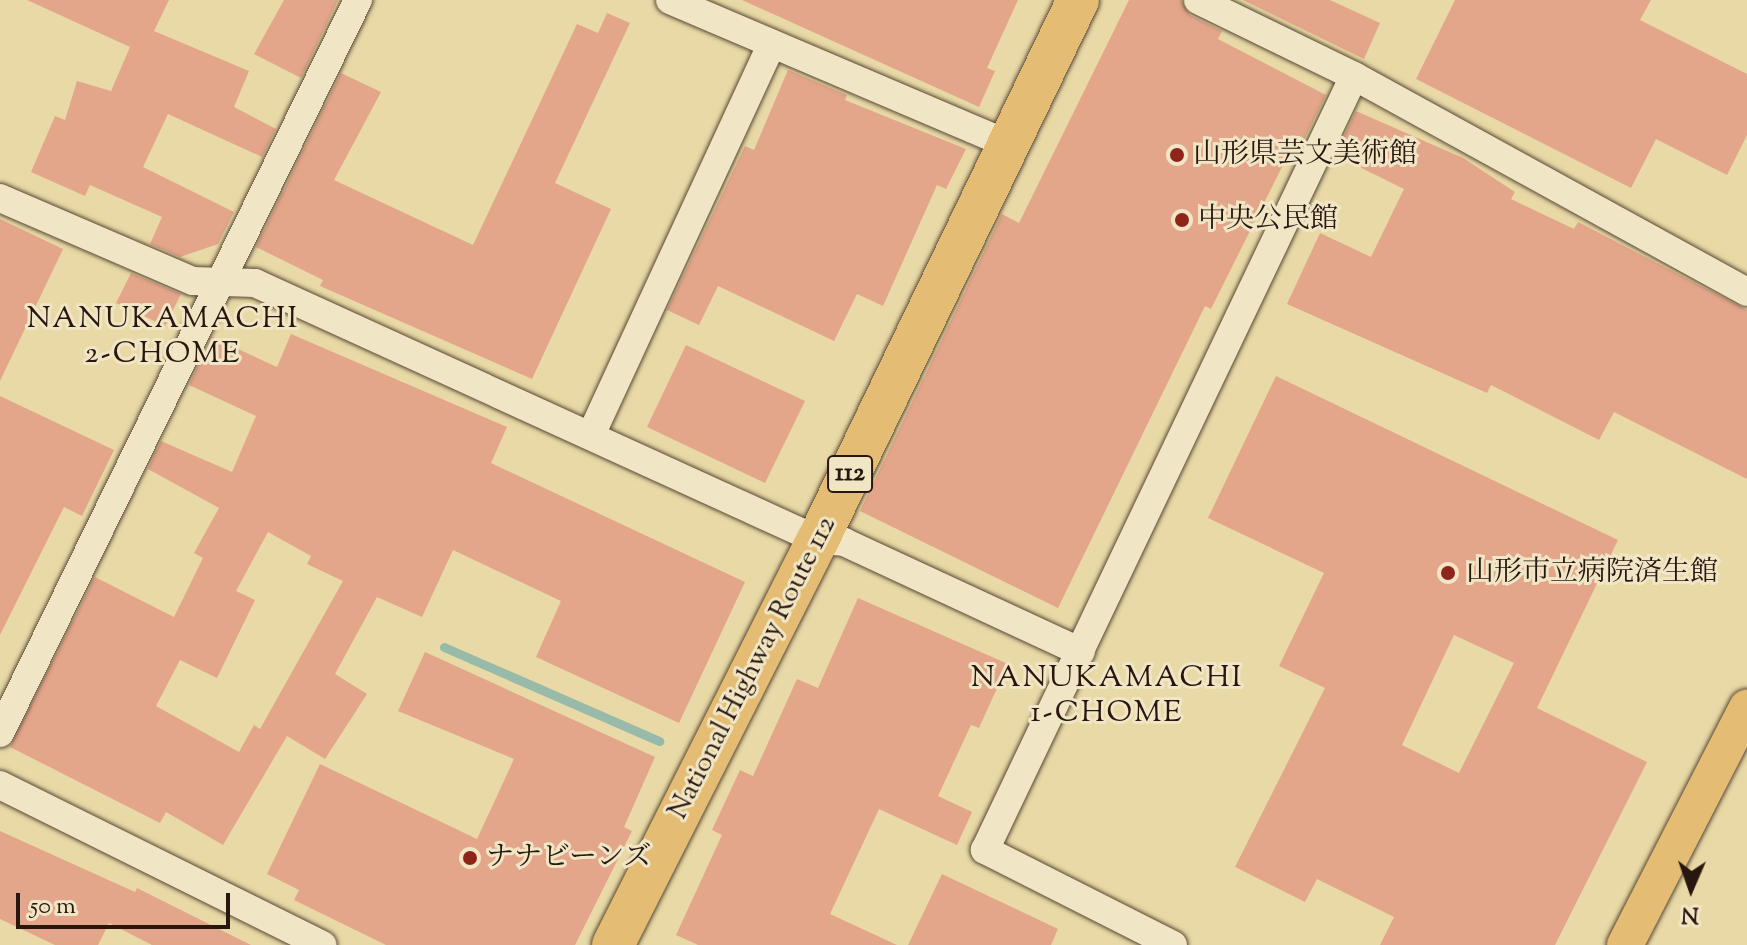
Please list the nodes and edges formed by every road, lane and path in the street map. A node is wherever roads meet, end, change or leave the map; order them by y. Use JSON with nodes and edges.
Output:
{"nodes":[{"id":1,"x":358,"y":0,"type":"edge"},
{"id":2,"x":670,"y":0,"type":"edge"},
{"id":3,"x":1078,"y":0,"type":"edge"},
{"id":4,"x":1198,"y":0,"type":"edge"},
{"id":5,"x":772,"y":44,"type":"junction"},
{"id":6,"x":1354,"y":76,"type":"junction"},
{"id":7,"x":1006,"y":143,"type":"junction"},
{"id":8,"x":0,"y":198,"type":"edge"},
{"id":9,"x":219,"y":278,"type":"junction"},
{"id":10,"x":1747,"y":292,"type":"edge"},
{"id":11,"x":591,"y":435,"type":"junction"},
{"id":12,"x":818,"y":540,"type":"junction"},
{"id":13,"x":1081,"y":652,"type":"junction"},
{"id":14,"x":1747,"y":708,"type":"edge"},
{"id":15,"x":0,"y":733,"type":"edge"},
{"id":16,"x":1736,"y":754,"type":"edge"},
{"id":17,"x":0,"y":785,"type":"edge"},
{"id":18,"x":314,"y":943,"type":"edge"},
{"id":19,"x":613,"y":945,"type":"edge"},
{"id":20,"x":1173,"y":945,"type":"edge"},
{"id":21,"x":1625,"y":945,"type":"edge"}],
"edges":[{"from":1,"to":9,"type":"street"},
{"from":2,"to":5,"type":"street"},
{"from":3,"to":7,"type":"highway","name":"National Highway Route 112","number":"112"},
{"from":4,"to":6,"type":"street"},
{"from":5,"to":7,"type":"street"},
{"from":5,"to":11,"type":"street"},
{"from":6,"to":10,"type":"street"},
{"from":6,"to":13,"type":"street"},
{"from":7,"to":12,"type":"highway","name":"National Highway Route 112","number":"112"},
{"from":8,"to":9,"type":"street"},
{"from":9,"to":11,"type":"street"},
{"from":9,"to":15,"type":"street"},
{"from":11,"to":12,"type":"street"},
{"from":12,"to":13,"type":"street"},
{"from":12,"to":19,"type":"highway","name":"National Highway Route 112","number":"112"},
{"from":13,"to":20,"type":"street"},
{"from":14,"to":16,"type":"main road"},
{"from":16,"to":21,"type":"main road"},
{"from":17,"to":18,"type":"street"}]}
